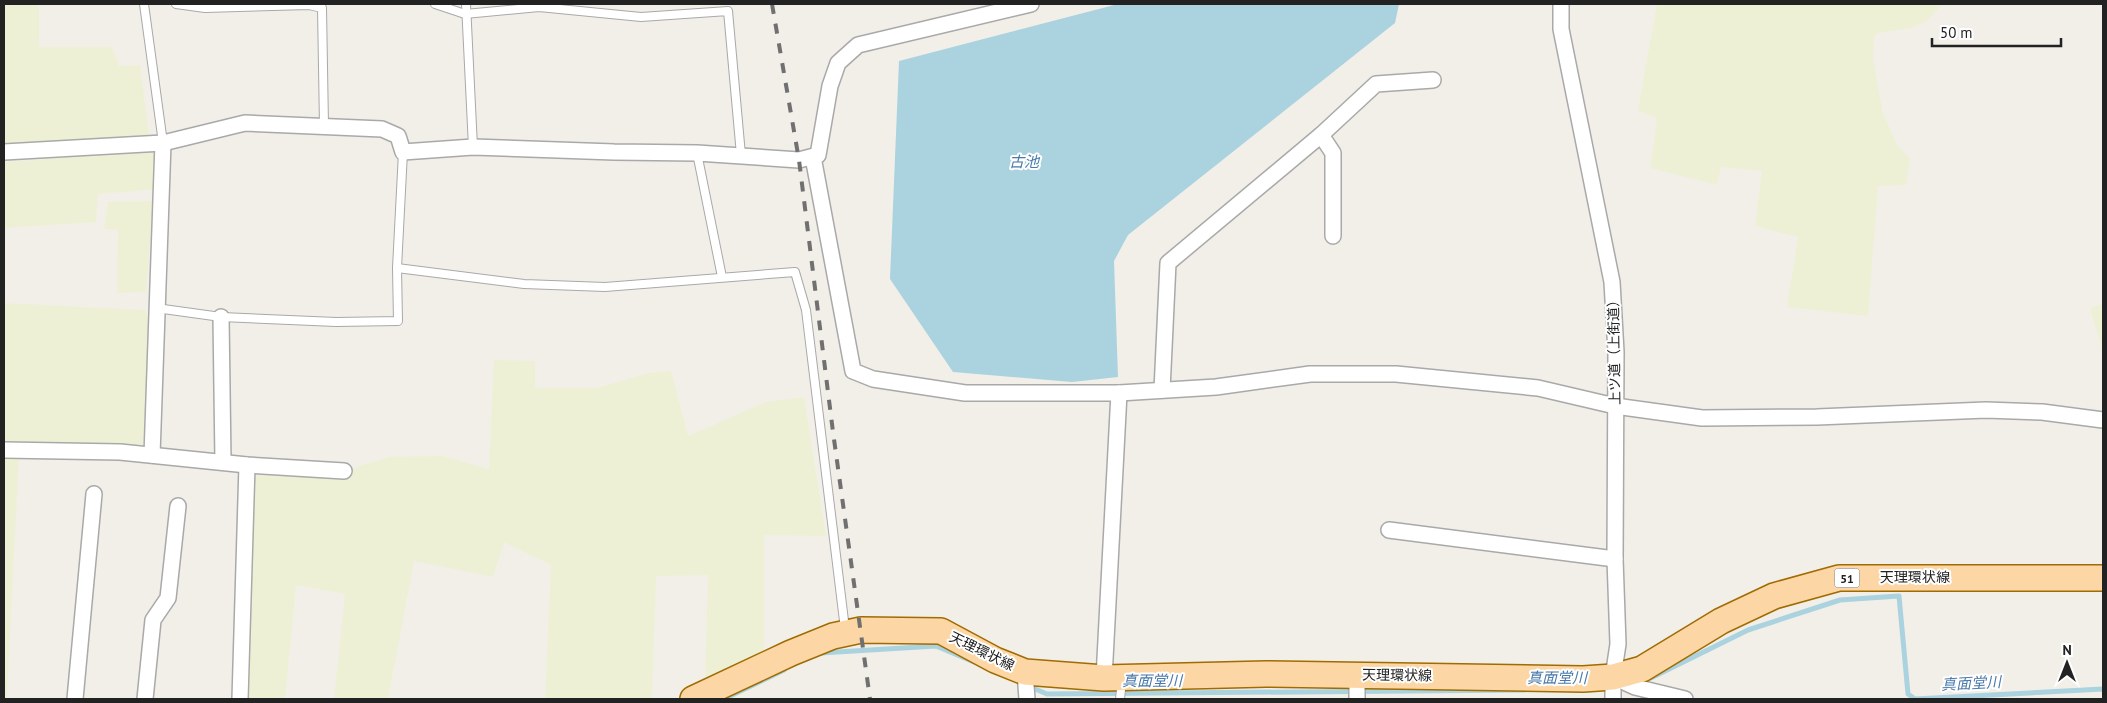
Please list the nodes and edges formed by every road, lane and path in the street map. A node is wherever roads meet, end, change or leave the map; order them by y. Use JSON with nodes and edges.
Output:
{"nodes":[{"id":1,"x":144,"y":4,"type":"edge"},
{"id":2,"x":176,"y":4,"type":"edge"},
{"id":3,"x":435,"y":4,"type":"edge"},
{"id":4,"x":466,"y":4,"type":"edge"},
{"id":5,"x":1032,"y":4,"type":"edge"},
{"id":6,"x":1561,"y":4,"type":"edge"},
{"id":7,"x":317,"y":5,"type":"edge"},
{"id":8,"x":465,"y":14,"type":"junction"},
{"id":9,"x":1433,"y":80,"type":"dead end"},
{"id":10,"x":324,"y":126,"type":"junction"},
{"id":11,"x":1322,"y":135,"type":"junction"},
{"id":12,"x":162,"y":143,"type":"junction"},
{"id":13,"x":474,"y":147,"type":"junction"},
{"id":14,"x":4,"y":152,"type":"edge"},
{"id":15,"x":403,"y":152,"type":"junction"},
{"id":16,"x":697,"y":153,"type":"junction"},
{"id":17,"x":741,"y":155,"type":"junction"},
{"id":18,"x":813,"y":156,"type":"junction"},
{"id":19,"x":1334,"y":236,"type":"dead end"},
{"id":20,"x":397,"y":268,"type":"junction"},
{"id":21,"x":722,"y":277,"type":"junction"},
{"id":22,"x":156,"y":308,"type":"junction"},
{"id":23,"x":222,"y":317,"type":"junction"},
{"id":24,"x":1162,"y":390,"type":"junction"},
{"id":25,"x":1119,"y":393,"type":"junction"},
{"id":26,"x":1615,"y":406,"type":"junction"},
{"id":27,"x":2103,"y":420,"type":"edge"},
{"id":28,"x":4,"y":450,"type":"edge"},
{"id":29,"x":152,"y":455,"type":"junction"},
{"id":30,"x":223,"y":462,"type":"junction"},
{"id":31,"x":247,"y":465,"type":"junction"},
{"id":32,"x":344,"y":471,"type":"dead end"},
{"id":33,"x":94,"y":494,"type":"dead end"},
{"id":34,"x":178,"y":506,"type":"dead end"},
{"id":35,"x":1389,"y":530,"type":"dead end"},
{"id":36,"x":1614,"y":559,"type":"junction"},
{"id":37,"x":2103,"y":578,"type":"edge"},
{"id":38,"x":846,"y":633,"type":"junction"},
{"id":39,"x":1025,"y":672,"type":"junction"},
{"id":40,"x":1357,"y":674,"type":"junction"},
{"id":41,"x":1115,"y":685,"type":"edge"},
{"id":42,"x":1613,"y":688,"type":"edge"},
{"id":43,"x":75,"y":699,"type":"edge"},
{"id":44,"x":145,"y":699,"type":"edge"},
{"id":45,"x":240,"y":699,"type":"edge"},
{"id":46,"x":693,"y":699,"type":"edge"},
{"id":47,"x":1026,"y":699,"type":"edge"},
{"id":48,"x":1357,"y":699,"type":"edge"},
{"id":49,"x":1685,"y":699,"type":"edge"}],
"edges":[{"from":1,"to":12,"type":"lane"},
{"from":2,"to":7,"type":"lane"},
{"from":3,"to":8,"type":"lane"},
{"from":4,"to":8,"type":"lane"},
{"from":5,"to":18,"type":"street"},
{"from":6,"to":26,"type":"street","name":"上ツ道（上街道）"},
{"from":7,"to":10,"type":"lane"},
{"from":8,"to":13,"type":"lane"},
{"from":8,"to":17,"type":"lane"},
{"from":9,"to":11,"type":"street"},
{"from":10,"to":12,"type":"street"},
{"from":10,"to":15,"type":"street"},
{"from":11,"to":19,"type":"street"},
{"from":11,"to":24,"type":"street"},
{"from":12,"to":14,"type":"street"},
{"from":12,"to":22,"type":"street"},
{"from":13,"to":15,"type":"street"},
{"from":13,"to":16,"type":"street"},
{"from":15,"to":20,"type":"lane"},
{"from":16,"to":17,"type":"street"},
{"from":16,"to":21,"type":"lane"},
{"from":17,"to":18,"type":"street"},
{"from":18,"to":25,"type":"street"},
{"from":20,"to":21,"type":"lane"},
{"from":20,"to":23,"type":"lane"},
{"from":21,"to":38,"type":"lane"},
{"from":22,"to":23,"type":"lane"},
{"from":22,"to":29,"type":"street"},
{"from":23,"to":30,"type":"street"},
{"from":24,"to":25,"type":"street"},
{"from":24,"to":26,"type":"street"},
{"from":25,"to":41,"type":"street"},
{"from":26,"to":27,"type":"street"},
{"from":26,"to":36,"type":"street","name":"上ツ道（上街道）"},
{"from":28,"to":29,"type":"street"},
{"from":29,"to":30,"type":"street"},
{"from":30,"to":31,"type":"street"},
{"from":31,"to":32,"type":"street"},
{"from":31,"to":45,"type":"street"},
{"from":33,"to":43,"type":"street"},
{"from":34,"to":44,"type":"street"},
{"from":35,"to":36,"type":"street"},
{"from":36,"to":42,"type":"street","name":"上ツ道（上街道）"},
{"from":37,"to":42,"type":"main road","name":"天理環状線","number":"51"},
{"from":38,"to":39,"type":"main road","name":"天理環状線","number":"51"},
{"from":38,"to":46,"type":"main road","name":"天理環状線","number":"51"},
{"from":39,"to":41,"type":"main road","name":"天理環状線","number":"51"},
{"from":39,"to":47,"type":"street"},
{"from":40,"to":41,"type":"main road","name":"天理環状線","number":"51"},
{"from":40,"to":42,"type":"main road","name":"天理環状線","number":"51"},
{"from":40,"to":48,"type":"street"},
{"from":42,"to":49,"type":"street"}]}
